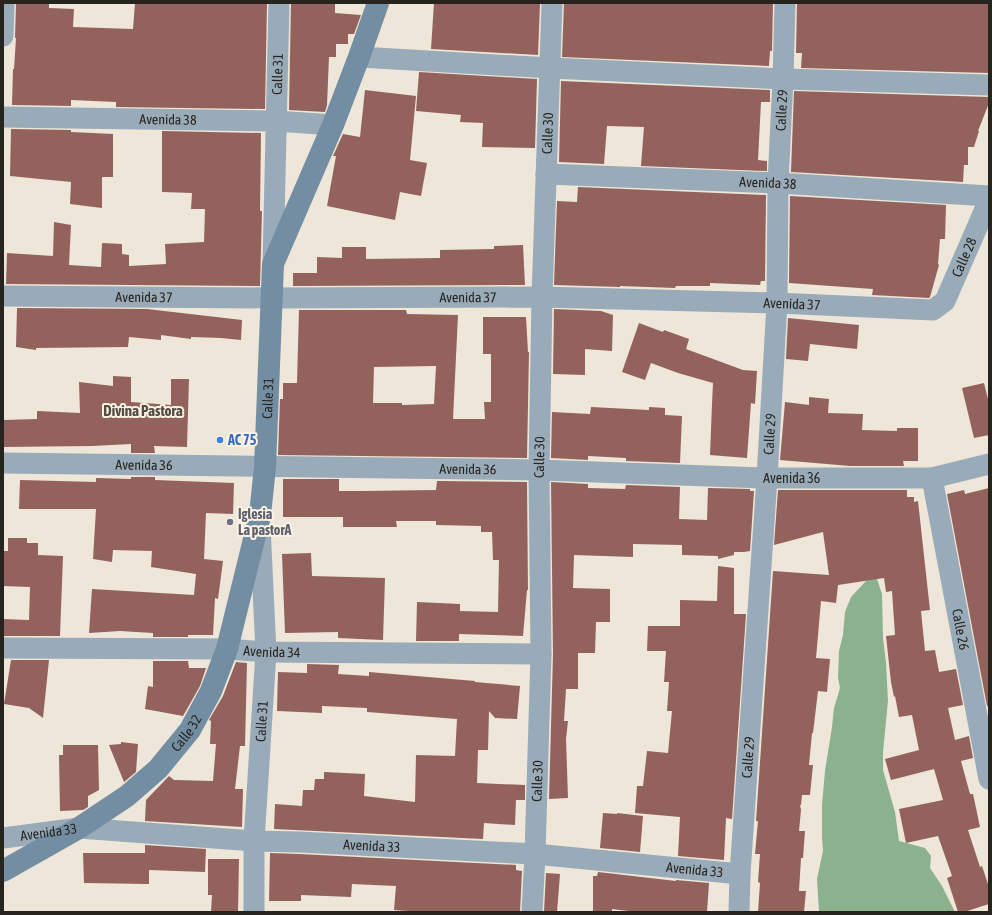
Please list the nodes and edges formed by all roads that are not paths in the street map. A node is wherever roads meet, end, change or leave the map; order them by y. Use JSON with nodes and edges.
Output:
{"nodes":[{"id":1,"x":4,"y":3,"type":"edge"},
{"id":2,"x":279,"y":3,"type":"edge"},
{"id":3,"x":378,"y":3,"type":"edge"},
{"id":4,"x":552,"y":3,"type":"edge"},
{"id":5,"x":785,"y":3,"type":"edge"},
{"id":6,"x":3,"y":36,"type":"edge"},
{"id":7,"x":359,"y":57,"type":"junction"},
{"id":8,"x":551,"y":68,"type":"junction"},
{"id":9,"x":783,"y":79,"type":"junction"},
{"id":10,"x":989,"y":85,"type":"edge"},
{"id":11,"x":3,"y":117,"type":"edge"},
{"id":12,"x":276,"y":121,"type":"junction"},
{"id":13,"x":333,"y":125,"type":"junction"},
{"id":14,"x":546,"y":174,"type":"junction"},
{"id":15,"x":778,"y":183,"type":"junction"},
{"id":16,"x":989,"y":196,"type":"edge"},
{"id":17,"x":989,"y":200,"type":"edge"},
{"id":18,"x":273,"y":264,"type":"junction"},
{"id":19,"x":3,"y":296,"type":"edge"},
{"id":20,"x":542,"y":297,"type":"junction"},
{"id":21,"x":272,"y":298,"type":"junction"},
{"id":22,"x":777,"y":303,"type":"junction"},
{"id":23,"x":933,"y":310,"type":"joint"},
{"id":24,"x":3,"y":463,"type":"edge"},
{"id":25,"x":989,"y":464,"type":"edge"},
{"id":26,"x":265,"y":467,"type":"junction"},
{"id":27,"x":539,"y":470,"type":"junction"},
{"id":28,"x":767,"y":478,"type":"junction"},
{"id":29,"x":932,"y":478,"type":"junction"},
{"id":30,"x":260,"y":515,"type":"junction"},
{"id":31,"x":3,"y":648,"type":"edge"},
{"id":32,"x":227,"y":649,"type":"junction"},
{"id":33,"x":266,"y":652,"type":"junction"},
{"id":34,"x":541,"y":654,"type":"junction"},
{"id":35,"x":989,"y":779,"type":"edge"},
{"id":36,"x":79,"y":828,"type":"junction"},
{"id":37,"x":3,"y":838,"type":"edge"},
{"id":38,"x":254,"y":841,"type":"junction"},
{"id":39,"x":535,"y":854,"type":"junction"},
{"id":40,"x":3,"y":871,"type":"edge"},
{"id":41,"x":740,"y":874,"type":"junction"},
{"id":42,"x":254,"y":912,"type":"edge"},
{"id":43,"x":532,"y":912,"type":"edge"},
{"id":44,"x":739,"y":912,"type":"edge"}],
"edges":[{"from":1,"to":6,"type":"street"},
{"from":2,"to":12,"type":"street","name":"Calle 31"},
{"from":3,"to":7,"type":"main road"},
{"from":4,"to":8,"type":"street","name":"Calle 30"},
{"from":5,"to":9,"type":"street","name":"Calle 29"},
{"from":7,"to":8,"type":"street"},
{"from":7,"to":13,"type":"main road"},
{"from":8,"to":9,"type":"street"},
{"from":8,"to":14,"type":"street","name":"Calle 30"},
{"from":9,"to":10,"type":"street"},
{"from":9,"to":15,"type":"street","name":"Calle 29"},
{"from":11,"to":12,"type":"street","name":"Avenida 38"},
{"from":12,"to":13,"type":"street","name":"Avenida 38"},
{"from":12,"to":18,"type":"street","name":"Calle 31"},
{"from":13,"to":18,"type":"main road"},
{"from":14,"to":15,"type":"street","name":"Avenida 38"},
{"from":14,"to":20,"type":"street","name":"Calle 30"},
{"from":15,"to":16,"type":"street","name":"Avenida 38"},
{"from":15,"to":22,"type":"street","name":"Calle 29"},
{"from":17,"to":23,"type":"street","name":"Calle 28"},
{"from":18,"to":21,"type":"main road","name":"Calle 31"},
{"from":19,"to":21,"type":"street","name":"Avenida 37"},
{"from":20,"to":21,"type":"street","name":"Avenida 37"},
{"from":20,"to":22,"type":"street","name":"Avenida 37"},
{"from":20,"to":27,"type":"street","name":"Calle 30"},
{"from":21,"to":26,"type":"main road","name":"Calle 31"},
{"from":22,"to":23,"type":"street","name":"Avenida 37"},
{"from":22,"to":28,"type":"street","name":"Calle 29"},
{"from":24,"to":26,"type":"street","name":"Avenida 36"},
{"from":25,"to":29,"type":"street"},
{"from":26,"to":27,"type":"street","name":"Avenida 36"},
{"from":26,"to":30,"type":"main road","name":"Calle 31"},
{"from":27,"to":28,"type":"street","name":"Avenida 36"},
{"from":27,"to":34,"type":"street","name":"Calle 30"},
{"from":28,"to":29,"type":"street","name":"Avenida 36"},
{"from":28,"to":41,"type":"street","name":"Calle 29"},
{"from":29,"to":35,"type":"street","name":"Calle 26"},
{"from":30,"to":32,"type":"main road","name":"Calle 32"},
{"from":30,"to":33,"type":"street","name":"Calle 31"},
{"from":31,"to":32,"type":"street","name":"Avenida 34"},
{"from":32,"to":33,"type":"street","name":"Avenida 34"},
{"from":32,"to":36,"type":"main road","name":"Calle 32"},
{"from":33,"to":34,"type":"street","name":"Avenida 34"},
{"from":33,"to":38,"type":"street","name":"Calle 31"},
{"from":34,"to":39,"type":"street","name":"Calle 30"},
{"from":36,"to":37,"type":"street","name":"Avenida 33"},
{"from":36,"to":38,"type":"street","name":"Avenida 33"},
{"from":36,"to":40,"type":"main road","name":"Calle 32"},
{"from":38,"to":39,"type":"street","name":"Avenida 33"},
{"from":38,"to":42,"type":"street","name":"Calle 31"},
{"from":39,"to":41,"type":"street","name":"Avenida 33"},
{"from":39,"to":43,"type":"street","name":"Calle 30"},
{"from":41,"to":44,"type":"street","name":"Calle 29"}]}
